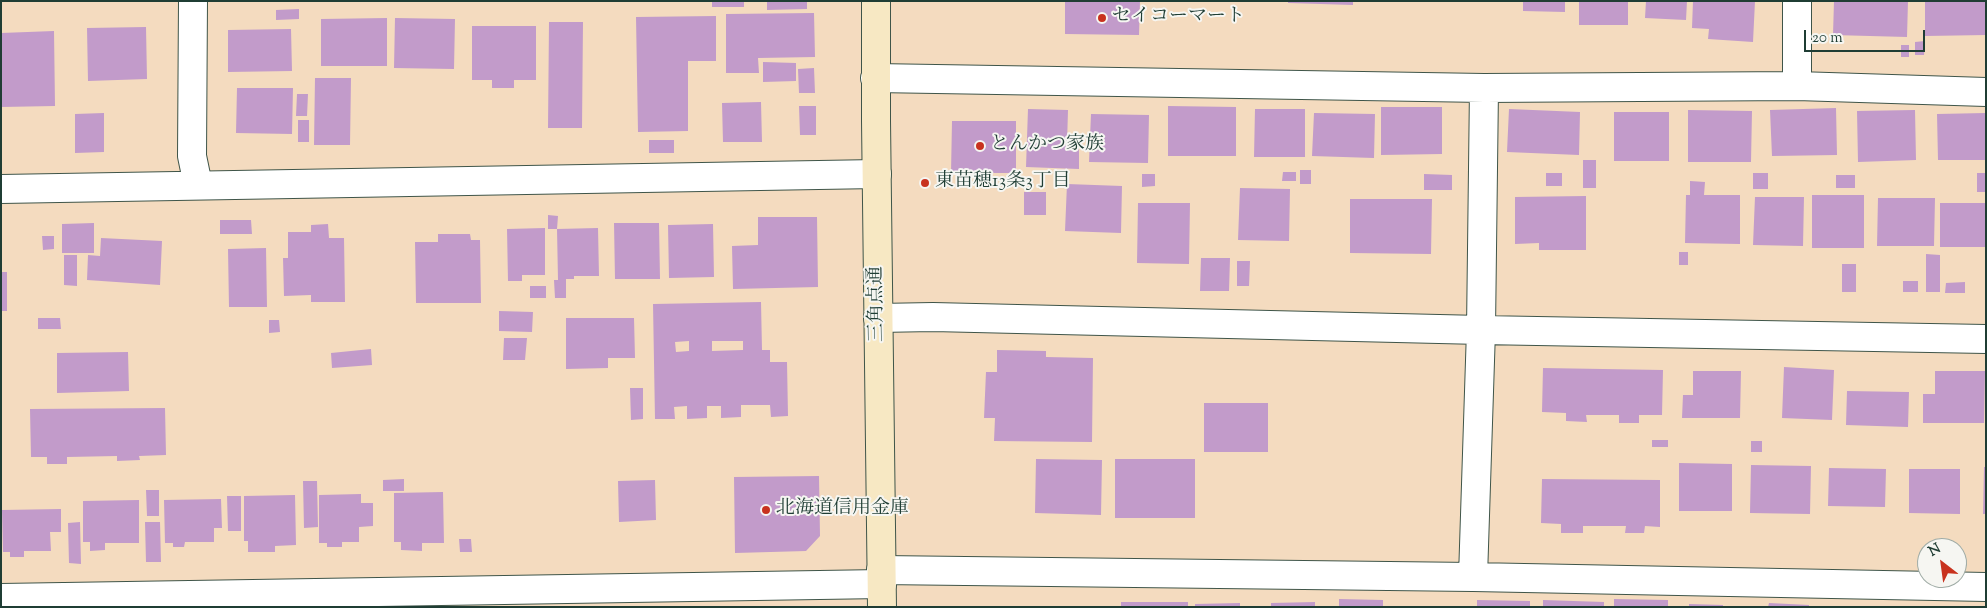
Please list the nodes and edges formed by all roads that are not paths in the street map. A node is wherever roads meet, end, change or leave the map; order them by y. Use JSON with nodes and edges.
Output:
{"nodes":[{"id":1,"x":193,"y":1,"type":"edge"},
{"id":2,"x":876,"y":1,"type":"edge"},
{"id":3,"x":1797,"y":1,"type":"edge"},
{"id":4,"x":875,"y":78,"type":"junction"},
{"id":5,"x":1797,"y":86,"type":"junction"},
{"id":6,"x":1484,"y":88,"type":"junction"},
{"id":7,"x":1986,"y":92,"type":"edge"},
{"id":8,"x":876,"y":174,"type":"junction"},
{"id":9,"x":198,"y":185,"type":"junction"},
{"id":10,"x":1,"y":189,"type":"edge"},
{"id":11,"x":878,"y":318,"type":"junction"},
{"id":12,"x":1481,"y":330,"type":"junction"},
{"id":13,"x":1986,"y":339,"type":"edge"},
{"id":14,"x":1473,"y":577,"type":"junction"},
{"id":15,"x":881,"y":587,"type":"edge"},
{"id":16,"x":1986,"y":587,"type":"edge"},
{"id":17,"x":1,"y":598,"type":"edge"},
{"id":18,"x":507,"y":598,"type":"edge"},
{"id":19,"x":142,"y":602,"type":"edge"}],
"edges":[{"from":1,"to":9,"type":"street"},
{"from":2,"to":4,"type":"street","name":"三角点通"},
{"from":3,"to":5,"type":"street"},
{"from":4,"to":6,"type":"street"},
{"from":4,"to":8,"type":"street","name":"三角点通"},
{"from":5,"to":6,"type":"street"},
{"from":5,"to":7,"type":"street"},
{"from":6,"to":12,"type":"street"},
{"from":8,"to":9,"type":"street"},
{"from":8,"to":11,"type":"street","name":"三角点通"},
{"from":9,"to":10,"type":"street"},
{"from":11,"to":12,"type":"street"},
{"from":11,"to":15,"type":"street","name":"三角点通"},
{"from":12,"to":13,"type":"street"},
{"from":12,"to":14,"type":"street"},
{"from":14,"to":15,"type":"street"},
{"from":14,"to":16,"type":"street"},
{"from":15,"to":18,"type":"street"},
{"from":17,"to":19,"type":"street"},
{"from":18,"to":19,"type":"street"}]}
